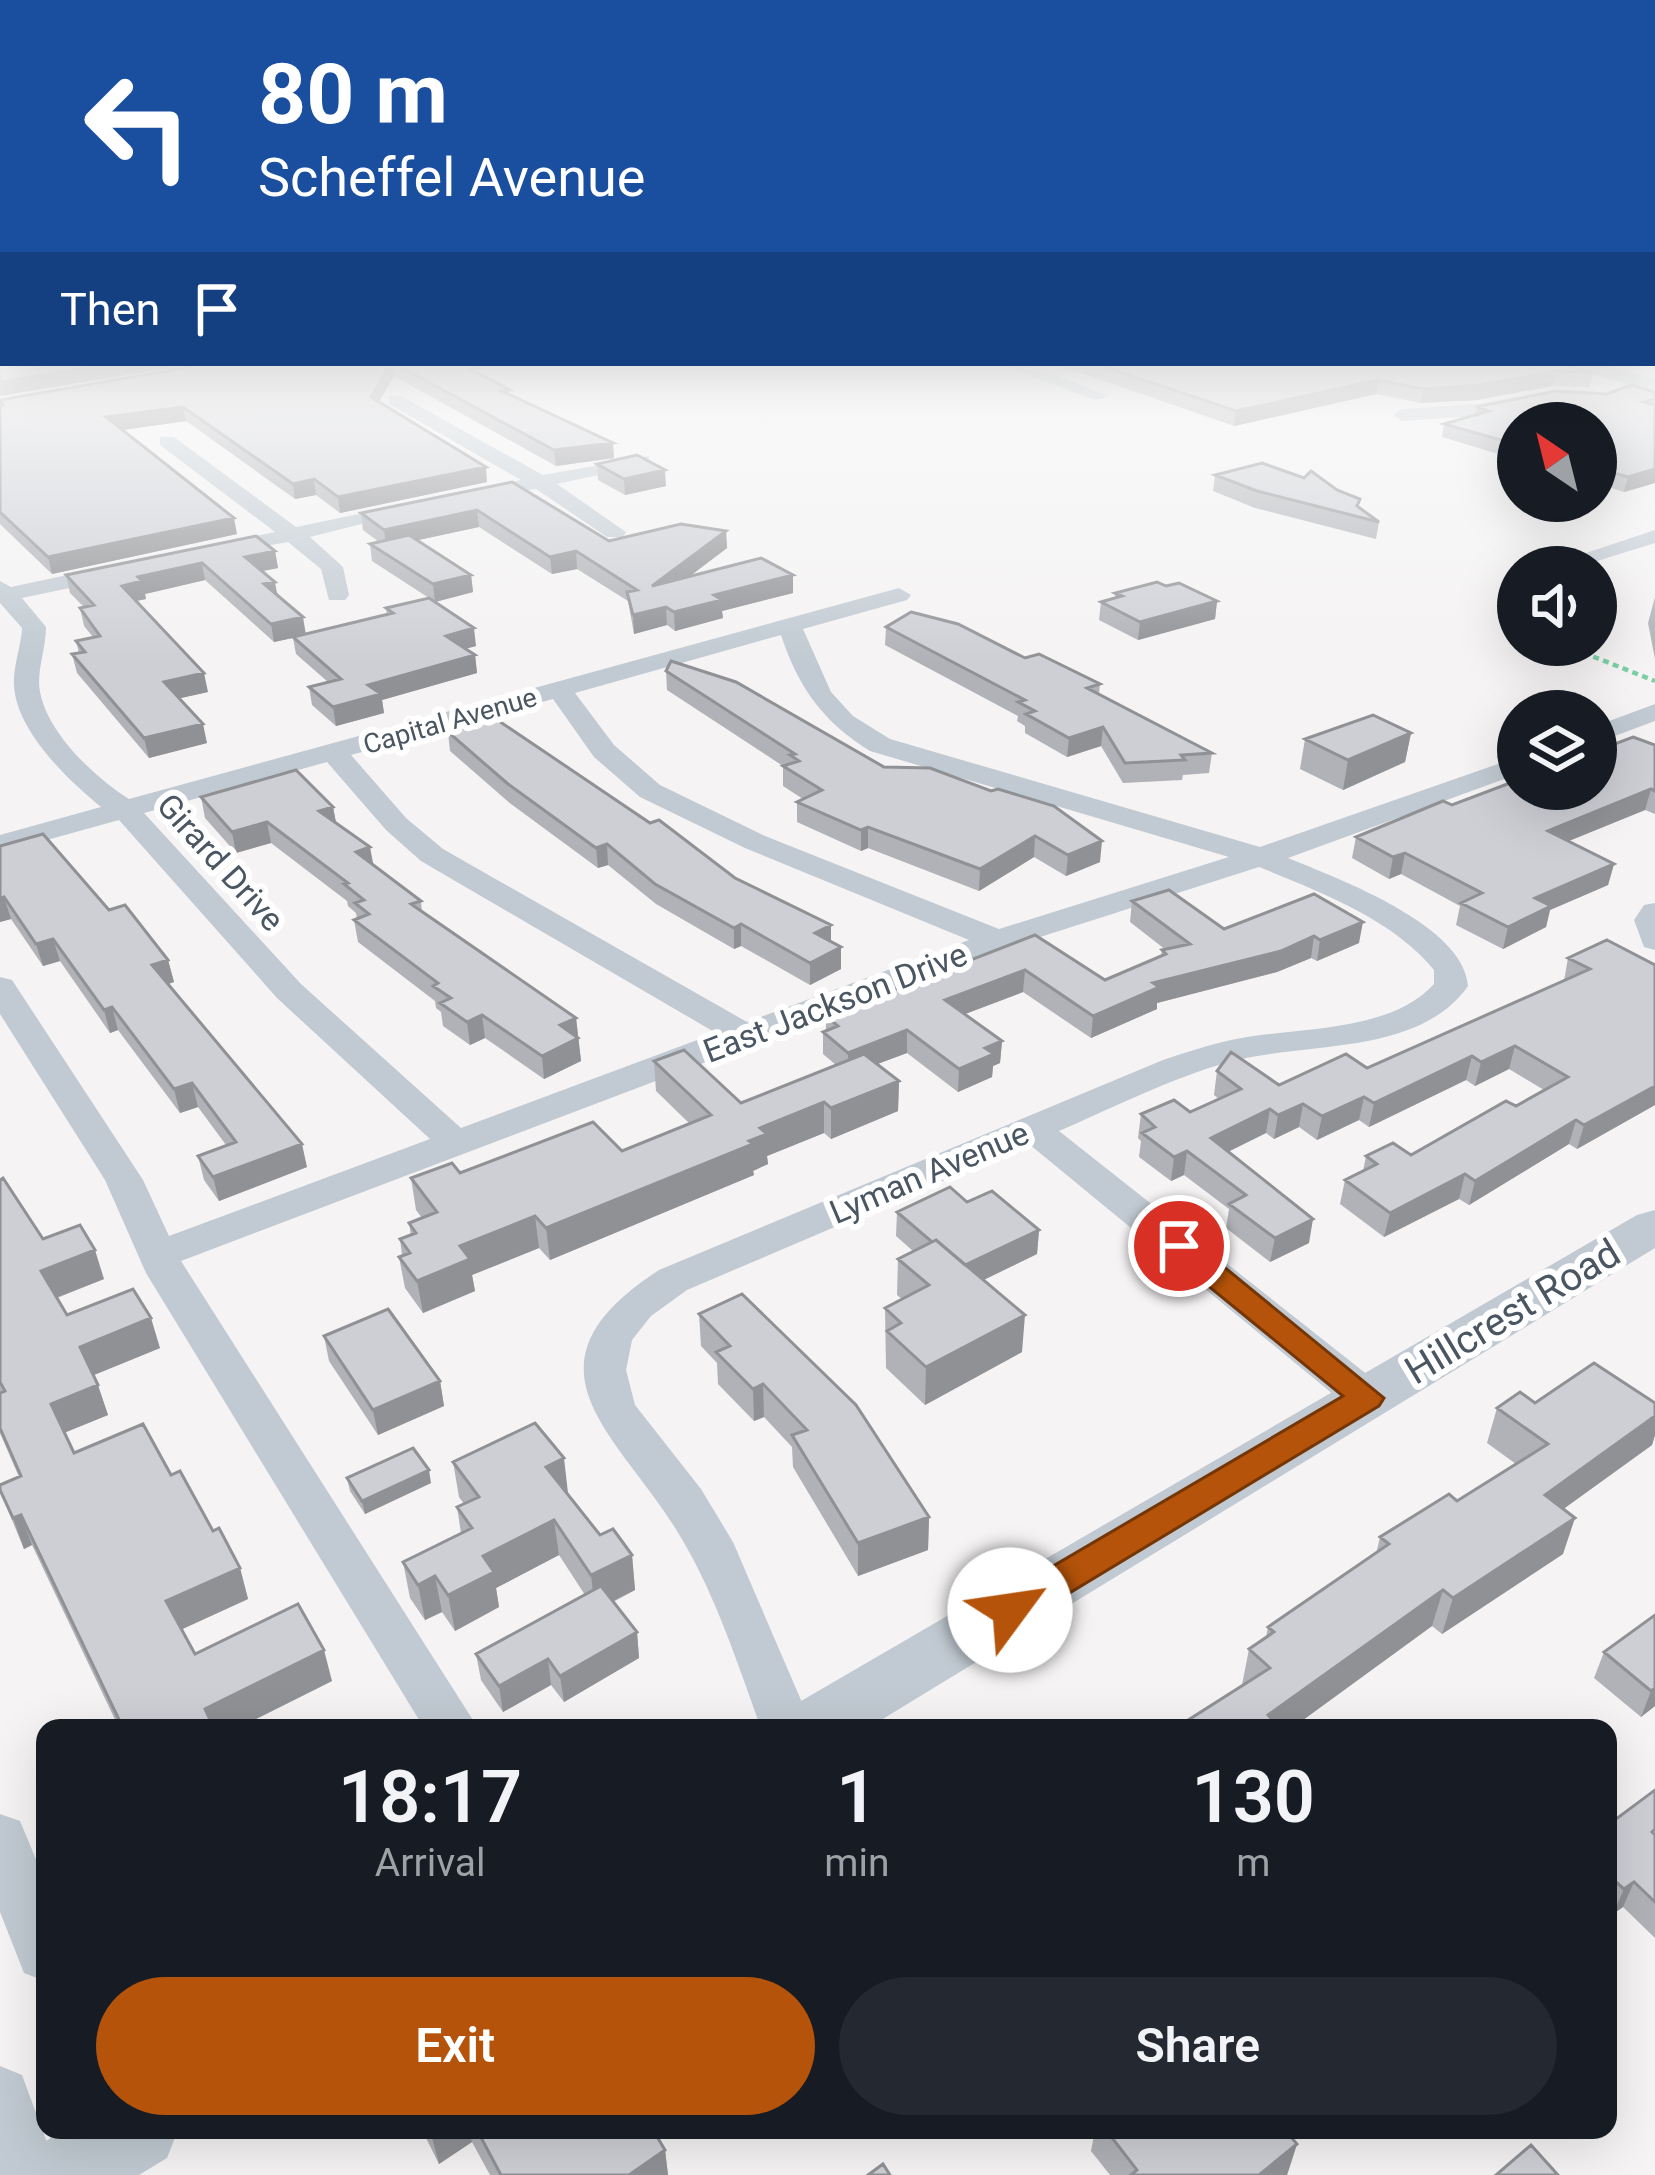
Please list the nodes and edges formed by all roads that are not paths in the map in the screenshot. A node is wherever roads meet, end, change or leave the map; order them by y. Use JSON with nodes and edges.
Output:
{"nodes":[{"id":1,"x":193,"y":460,"type":"edge"},
{"id":2,"x":502,"y":460,"type":"edge"},
{"id":3,"x":641,"y":460,"type":"edge"},
{"id":4,"x":540,"y":482,"type":"junction"},
{"id":5,"x":616,"y":532,"type":"dead end"},
{"id":6,"x":292,"y":534,"type":"junction"},
{"id":7,"x":1653,"y":534,"type":"edge"},
{"id":8,"x":1617,"y":546,"type":"edge"},
{"id":9,"x":182,"y":558,"type":"edge"},
{"id":10,"x":138,"y":567,"type":"edge"},
{"id":11,"x":2,"y":593,"type":"edge"},
{"id":12,"x":337,"y":595,"type":"dead end"},
{"id":13,"x":899,"y":595,"type":"dead end"},
{"id":14,"x":789,"y":625,"type":"junction"},
{"id":15,"x":560,"y":690,"type":"junction"},
{"id":16,"x":1655,"y":712,"type":"edge"},
{"id":17,"x":1617,"y":727,"type":"edge"},
{"id":18,"x":335,"y":754,"type":"junction"},
{"id":19,"x":1497,"y":772,"type":"edge"},
{"id":20,"x":126,"y":810,"type":"junction"},
{"id":21,"x":0,"y":844,"type":"edge"},
{"id":22,"x":1258,"y":857,"type":"junction"},
{"id":23,"x":1655,"y":912,"type":"edge"},
{"id":24,"x":998,"y":940,"type":"junction"},
{"id":25,"x":1655,"y":940,"type":"edge"},
{"id":26,"x":0,"y":987,"type":"edge"},
{"id":27,"x":746,"y":1036,"type":"junction"},
{"id":28,"x":1032,"y":1128,"type":"junction"},
{"id":29,"x":456,"y":1143,"type":"junction"},
{"id":30,"x":1655,"y":1226,"type":"edge"},
{"id":31,"x":158,"y":1255,"type":"junction"},
{"id":32,"x":1367,"y":1398,"type":"junction"},
{"id":33,"x":446,"y":1719,"type":"edge"},
{"id":34,"x":784,"y":1719,"type":"edge"},
{"id":35,"x":827,"y":1719,"type":"edge"},
{"id":36,"x":0,"y":1839,"type":"edge"},
{"id":37,"x":36,"y":1930,"type":"edge"},
{"id":38,"x":0,"y":2097,"type":"edge"},
{"id":39,"x":27,"y":2175,"type":"edge"}],
"edges":[{"from":1,"to":6,"type":"street"},
{"from":2,"to":4,"type":"street"},
{"from":3,"to":4,"type":"street"},
{"from":4,"to":5,"type":"street"},
{"from":4,"to":6,"type":"street"},
{"from":6,"to":9,"type":"street"},
{"from":6,"to":12,"type":"street"},
{"from":7,"to":8,"type":"street"},
{"from":10,"to":11,"type":"street"},
{"from":11,"to":20,"type":"street","name":"Girard Drive"},
{"from":13,"to":14,"type":"street","name":"Capital Avenue"},
{"from":14,"to":15,"type":"street","name":"Capital Avenue"},
{"from":14,"to":22,"type":"street"},
{"from":15,"to":18,"type":"street","name":"Capital Avenue"},
{"from":15,"to":24,"type":"street"},
{"from":16,"to":17,"type":"street"},
{"from":18,"to":20,"type":"street","name":"Capital Avenue"},
{"from":18,"to":27,"type":"street"},
{"from":19,"to":22,"type":"street","name":"East Jackson Drive"},
{"from":20,"to":21,"type":"street","name":"Capital Avenue"},
{"from":20,"to":29,"type":"street","name":"Girard Drive"},
{"from":22,"to":24,"type":"street","name":"East Jackson Drive"},
{"from":22,"to":28,"type":"street","name":"Lyman Avenue"},
{"from":23,"to":25,"type":"street"},
{"from":24,"to":27,"type":"street","name":"East Jackson Drive"},
{"from":26,"to":31,"type":"street"},
{"from":27,"to":29,"type":"street","name":"East Jackson Drive"},
{"from":28,"to":32,"type":"street"},
{"from":28,"to":34,"type":"street","name":"Lyman Avenue"},
{"from":29,"to":31,"type":"street","name":"East Jackson Drive"},
{"from":30,"to":32,"type":"street","name":"Hillcrest Road"},
{"from":31,"to":33,"type":"street"},
{"from":32,"to":35,"type":"street","name":"Hillcrest Road"},
{"from":36,"to":37,"type":"street"},
{"from":38,"to":39,"type":"street"}]}
